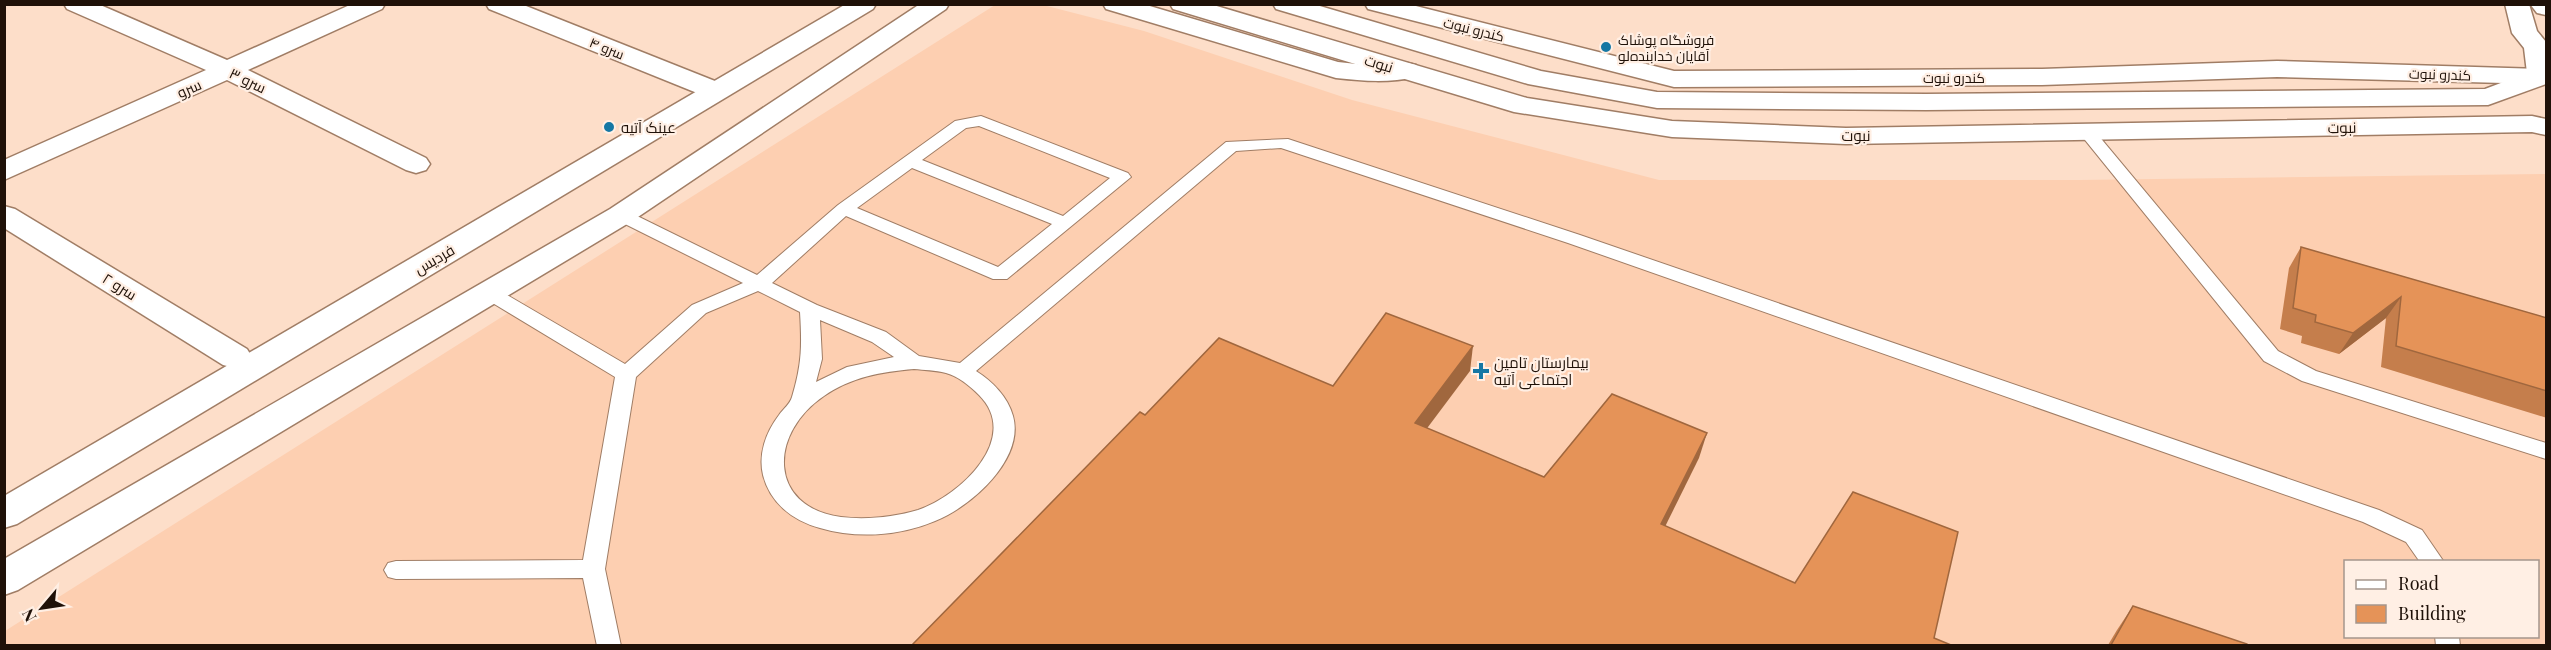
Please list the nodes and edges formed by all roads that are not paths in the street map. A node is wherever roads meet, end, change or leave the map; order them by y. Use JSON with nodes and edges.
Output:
{"nodes":[{"id":1,"x":76,"y":4,"type":"edge"},
{"id":2,"x":373,"y":4,"type":"edge"},
{"id":3,"x":498,"y":4,"type":"edge"},
{"id":4,"x":864,"y":4,"type":"edge"},
{"id":5,"x":937,"y":4,"type":"edge"},
{"id":6,"x":1115,"y":4,"type":"edge"},
{"id":7,"x":1182,"y":4,"type":"edge"},
{"id":8,"x":1285,"y":4,"type":"edge"},
{"id":9,"x":1377,"y":4,"type":"edge"},
{"id":10,"x":2517,"y":4,"type":"edge"},
{"id":11,"x":2541,"y":4,"type":"edge"},
{"id":12,"x":2547,"y":8,"type":"edge"},
{"id":13,"x":228,"y":70,"type":"junction"},
{"id":14,"x":1407,"y":71,"type":"junction"},
{"id":15,"x":2541,"y":77,"type":"junction"},
{"id":16,"x":716,"y":92,"type":"junction"},
{"id":17,"x":2547,"y":127,"type":"edge"},
{"id":18,"x":2087,"y":132,"type":"junction"},
{"id":19,"x":910,"y":161,"type":"junction"},
{"id":20,"x":416,"y":165,"type":"dead end"},
{"id":21,"x":4,"y":171,"type":"edge"},
{"id":22,"x":844,"y":209,"type":"junction"},
{"id":23,"x":4,"y":215,"type":"edge"},
{"id":24,"x":621,"y":215,"type":"junction"},
{"id":25,"x":1065,"y":223,"type":"junction"},
{"id":26,"x":760,"y":283,"type":"junction"},
{"id":27,"x":488,"y":292,"type":"junction"},
{"id":28,"x":810,"y":309,"type":"junction"},
{"id":29,"x":236,"y":357,"type":"dead end"},
{"id":30,"x":914,"y":362,"type":"junction"},
{"id":31,"x":961,"y":373,"type":"junction"},
{"id":32,"x":626,"y":374,"type":"junction"},
{"id":33,"x":801,"y":402,"type":"junction"},
{"id":34,"x":2547,"y":451,"type":"edge"},
{"id":35,"x":4,"y":514,"type":"edge"},
{"id":36,"x":2432,"y":560,"type":"edge"},
{"id":37,"x":593,"y":568,"type":"junction"},
{"id":38,"x":396,"y":570,"type":"dead end"},
{"id":39,"x":4,"y":579,"type":"edge"},
{"id":40,"x":609,"y":645,"type":"edge"}],
"edges":[{"from":1,"to":13,"type":"main road","name":"سرو ۳"},
{"from":2,"to":13,"type":"main road","name":"سرو"},
{"from":3,"to":16,"type":"main road","name":"سرو ۴"},
{"from":4,"to":16,"type":"main road","name":"فردیس"},
{"from":5,"to":24,"type":"main road"},
{"from":6,"to":14,"type":"main road"},
{"from":7,"to":14,"type":"main road","name":"نبوت"},
{"from":8,"to":15,"type":"main road","name":"نبوت"},
{"from":9,"to":15,"type":"main road","name":"کندرو نبوت"},
{"from":10,"to":15,"type":"main road"},
{"from":11,"to":12,"type":"main road"},
{"from":13,"to":20,"type":"main road","name":"سرو ۳"},
{"from":13,"to":21,"type":"main road","name":"سرو"},
{"from":14,"to":18,"type":"main road","name":"نبوت"},
{"from":16,"to":35,"type":"main road","name":"فردیس"},
{"from":17,"to":18,"type":"main road","name":"نبوت"},
{"from":18,"to":34,"type":"lane"},
{"from":19,"to":22,"type":"lane"},
{"from":19,"to":25,"type":"lane"},
{"from":19,"to":25,"type":"lane"},
{"from":22,"to":25,"type":"lane"},
{"from":22,"to":26,"type":"lane"},
{"from":23,"to":29,"type":"main road","name":"سرو ۲"},
{"from":24,"to":26,"type":"lane"},
{"from":24,"to":27,"type":"main road"},
{"from":26,"to":28,"type":"lane"},
{"from":26,"to":32,"type":"lane"},
{"from":27,"to":32,"type":"lane"},
{"from":27,"to":39,"type":"main road"},
{"from":28,"to":30,"type":"lane"},
{"from":28,"to":33,"type":"lane"},
{"from":30,"to":31,"type":"lane"},
{"from":30,"to":33,"type":"lane"},
{"from":31,"to":33,"type":"lane"},
{"from":31,"to":36,"type":"lane"},
{"from":32,"to":37,"type":"lane"},
{"from":37,"to":38,"type":"lane"},
{"from":37,"to":40,"type":"lane"}]}
